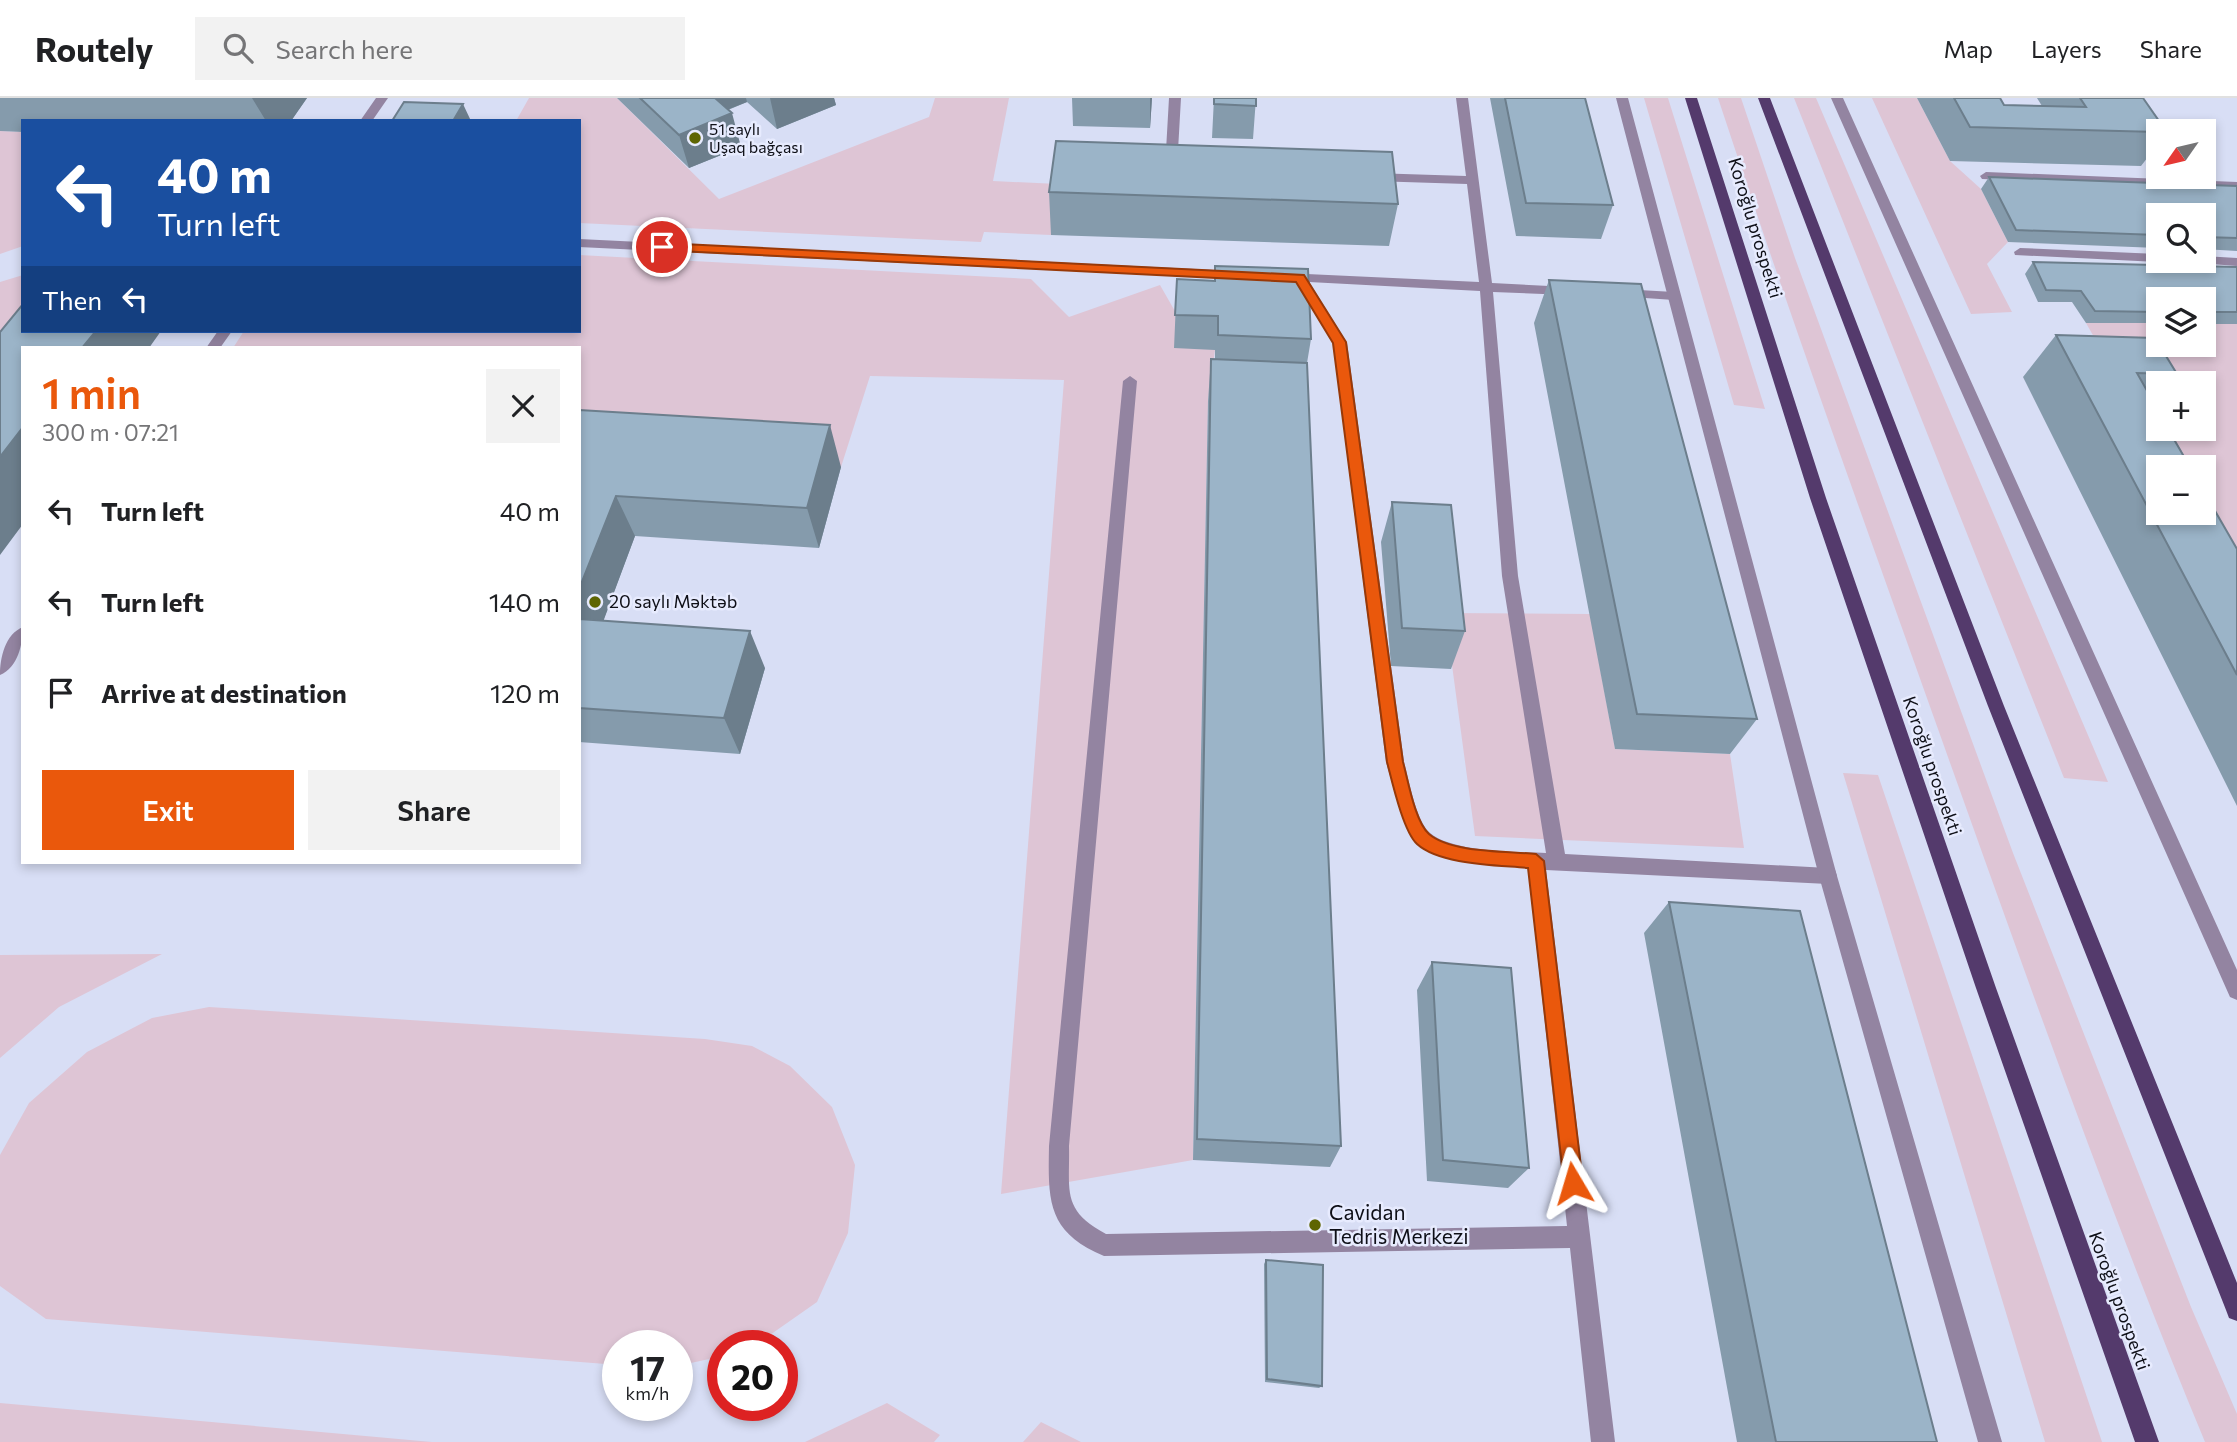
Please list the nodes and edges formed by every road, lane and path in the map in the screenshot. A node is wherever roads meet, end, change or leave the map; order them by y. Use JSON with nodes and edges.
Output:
{"nodes":[{"id":1,"x":382,"y":98,"type":"edge"},
{"id":2,"x":1175,"y":98,"type":"edge"},
{"id":3,"x":1462,"y":98,"type":"edge"},
{"id":4,"x":1622,"y":98,"type":"edge"},
{"id":5,"x":1692,"y":98,"type":"edge"},
{"id":6,"x":1764,"y":98,"type":"edge"},
{"id":7,"x":1838,"y":98,"type":"edge"},
{"id":8,"x":2122,"y":98,"type":"edge"},
{"id":9,"x":367,"y":119,"type":"edge"},
{"id":10,"x":2146,"y":134,"type":"edge"},
{"id":11,"x":1184,"y":170,"type":"edge"},
{"id":12,"x":1363,"y":176,"type":"edge"},
{"id":13,"x":1986,"y":176,"type":"edge"},
{"id":14,"x":2146,"y":179,"type":"edge"},
{"id":15,"x":1472,"y":180,"type":"junction"},
{"id":16,"x":2216,"y":184,"type":"edge"},
{"id":17,"x":2237,"y":186,"type":"edge"},
{"id":18,"x":581,"y":243,"type":"edge"},
{"id":19,"x":2020,"y":252,"type":"dead end"},
{"id":20,"x":2146,"y":257,"type":"edge"},
{"id":21,"x":2216,"y":261,"type":"edge"},
{"id":22,"x":2237,"y":262,"type":"edge"},
{"id":23,"x":1245,"y":275,"type":"edge"},
{"id":24,"x":1272,"y":276,"type":"edge"},
{"id":25,"x":1300,"y":278,"type":"junction"},
{"id":26,"x":1486,"y":287,"type":"junction"},
{"id":27,"x":1580,"y":292,"type":"edge"},
{"id":28,"x":1607,"y":293,"type":"edge"},
{"id":29,"x":1674,"y":296,"type":"junction"},
{"id":30,"x":1130,"y":382,"type":"dead end"},
{"id":31,"x":21,"y":637,"type":"edge"},
{"id":32,"x":0,"y":668,"type":"edge"},
{"id":33,"x":1536,"y":861,"type":"junction"},
{"id":34,"x":1557,"y":862,"type":"junction"},
{"id":35,"x":1828,"y":876,"type":"junction"},
{"id":36,"x":2237,"y":991,"type":"edge"},
{"id":37,"x":1580,"y":1237,"type":"junction"},
{"id":38,"x":2237,"y":1310,"type":"edge"},
{"id":39,"x":1603,"y":1442,"type":"edge"},
{"id":40,"x":1990,"y":1442,"type":"edge"},
{"id":41,"x":2147,"y":1442,"type":"edge"}],
"edges":[{"from":1,"to":9,"type":"street"},
{"from":2,"to":11,"type":"street"},
{"from":3,"to":15,"type":"street"},
{"from":4,"to":29,"type":"street"},
{"from":5,"to":41,"type":"main road","name":"Koroğlu prospekti"},
{"from":6,"to":38,"type":"main road"},
{"from":7,"to":36,"type":"street"},
{"from":8,"to":10,"type":"street"},
{"from":12,"to":15,"type":"street"},
{"from":13,"to":14,"type":"street"},
{"from":15,"to":26,"type":"street"},
{"from":16,"to":17,"type":"street"},
{"from":18,"to":23,"type":"street"},
{"from":19,"to":20,"type":"street"},
{"from":21,"to":22,"type":"street"},
{"from":24,"to":25,"type":"street"},
{"from":25,"to":26,"type":"street"},
{"from":25,"to":33,"type":"street"},
{"from":26,"to":27,"type":"street"},
{"from":26,"to":34,"type":"street"},
{"from":28,"to":29,"type":"street"},
{"from":29,"to":35,"type":"street"},
{"from":30,"to":37,"type":"street"},
{"from":31,"to":32,"type":"street"},
{"from":33,"to":34,"type":"street"},
{"from":33,"to":37,"type":"street"},
{"from":34,"to":35,"type":"street"},
{"from":35,"to":40,"type":"street"},
{"from":37,"to":39,"type":"street"}]}
